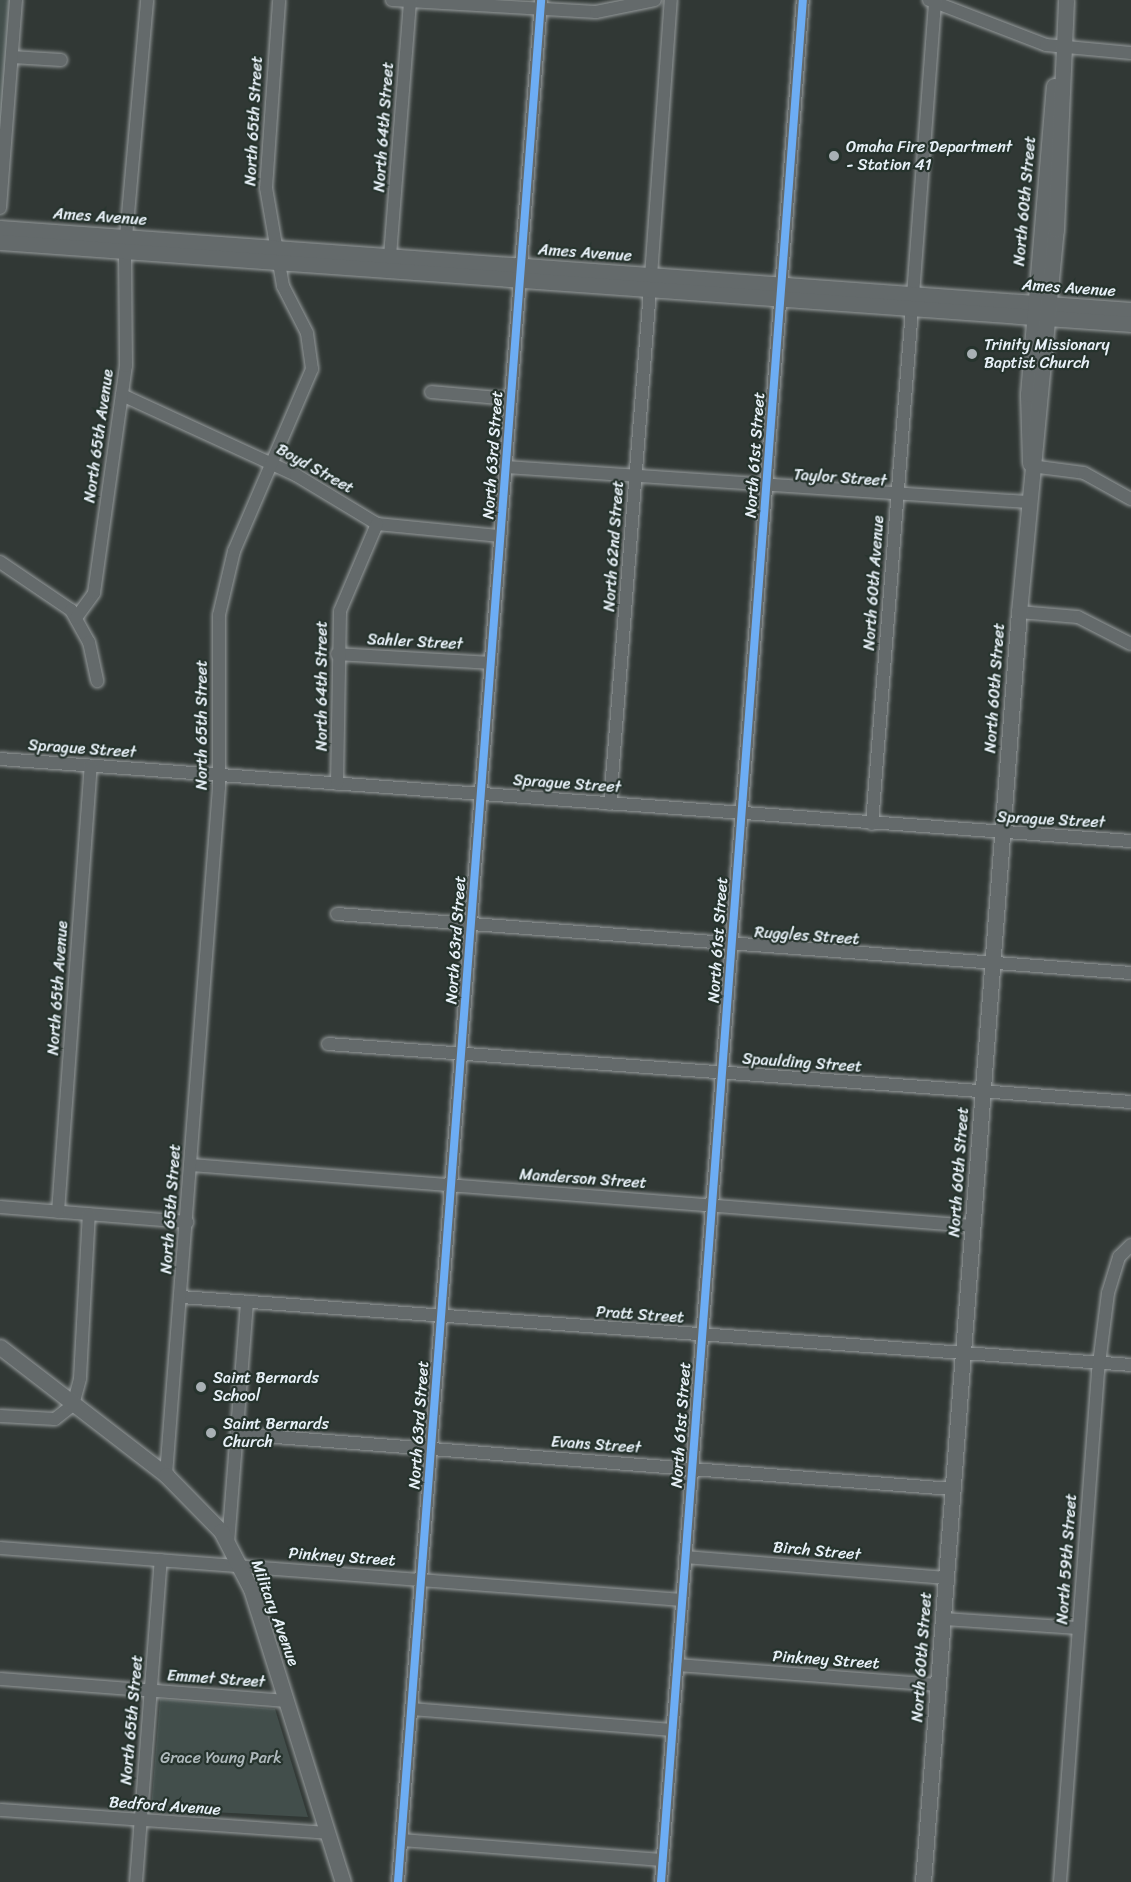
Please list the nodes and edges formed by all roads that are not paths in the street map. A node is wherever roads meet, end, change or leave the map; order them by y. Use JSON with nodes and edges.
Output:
{"nodes":[{"id":1,"x":16,"y":0,"type":"edge"},
{"id":2,"x":147,"y":0,"type":"edge"},
{"id":3,"x":279,"y":0,"type":"edge"},
{"id":4,"x":392,"y":0,"type":"edge"},
{"id":5,"x":655,"y":0,"type":"edge"},
{"id":6,"x":671,"y":0,"type":"edge"},
{"id":7,"x":803,"y":0,"type":"edge"},
{"id":8,"x":933,"y":0,"type":"edge"},
{"id":9,"x":1066,"y":0,"type":"edge"},
{"id":10,"x":410,"y":1,"type":"edge"},
{"id":11,"x":541,"y":6,"type":"edge"},
{"id":12,"x":1062,"y":48,"type":"junction"},
{"id":13,"x":1131,"y":53,"type":"edge"},
{"id":14,"x":12,"y":57,"type":"junction"},
{"id":15,"x":61,"y":60,"type":"dead end"},
{"id":16,"x":0,"y":208,"type":"edge"},
{"id":17,"x":0,"y":228,"type":"edge"},
{"id":18,"x":0,"y":242,"type":"edge"},
{"id":19,"x":125,"y":244,"type":"junction"},
{"id":20,"x":279,"y":255,"type":"junction"},
{"id":21,"x":390,"y":256,"type":"junction"},
{"id":22,"x":520,"y":273,"type":"junction"},
{"id":23,"x":651,"y":283,"type":"junction"},
{"id":24,"x":781,"y":293,"type":"junction"},
{"id":25,"x":912,"y":302,"type":"junction"},
{"id":26,"x":1131,"y":310,"type":"edge"},
{"id":27,"x":1042,"y":311,"type":"junction"},
{"id":28,"x":1131,"y":324,"type":"edge"},
{"id":29,"x":431,"y":392,"type":"dead end"},
{"id":30,"x":122,"y":395,"type":"junction"},
{"id":31,"x":510,"y":399,"type":"junction"},
{"id":32,"x":273,"y":464,"type":"junction"},
{"id":33,"x":1031,"y":466,"type":"junction"},
{"id":34,"x":506,"y":467,"type":"junction"},
{"id":35,"x":636,"y":476,"type":"junction"},
{"id":36,"x":766,"y":486,"type":"junction"},
{"id":37,"x":897,"y":496,"type":"junction"},
{"id":38,"x":1131,"y":499,"type":"edge"},
{"id":39,"x":1028,"y":502,"type":"junction"},
{"id":40,"x":377,"y":524,"type":"junction"},
{"id":41,"x":500,"y":536,"type":"junction"},
{"id":42,"x":0,"y":562,"type":"edge"},
{"id":43,"x":1019,"y":612,"type":"junction"},
{"id":44,"x":76,"y":618,"type":"junction"},
{"id":45,"x":1131,"y":644,"type":"edge"},
{"id":46,"x":337,"y":654,"type":"junction"},
{"id":47,"x":491,"y":663,"type":"junction"},
{"id":48,"x":97,"y":681,"type":"dead end"},
{"id":49,"x":0,"y":759,"type":"edge"},
{"id":50,"x":91,"y":766,"type":"junction"},
{"id":51,"x":219,"y":776,"type":"junction"},
{"id":52,"x":337,"y":784,"type":"junction"},
{"id":53,"x":481,"y":795,"type":"junction"},
{"id":54,"x":610,"y":804,"type":"junction"},
{"id":55,"x":742,"y":814,"type":"junction"},
{"id":56,"x":872,"y":824,"type":"junction"},
{"id":57,"x":1003,"y":834,"type":"junction"},
{"id":58,"x":1131,"y":841,"type":"edge"},
{"id":59,"x":337,"y":914,"type":"dead end"},
{"id":60,"x":471,"y":925,"type":"junction"},
{"id":61,"x":732,"y":944,"type":"junction"},
{"id":62,"x":993,"y":964,"type":"junction"},
{"id":63,"x":1131,"y":973,"type":"edge"},
{"id":64,"x":328,"y":1044,"type":"dead end"},
{"id":65,"x":462,"y":1055,"type":"junction"},
{"id":66,"x":722,"y":1074,"type":"junction"},
{"id":67,"x":983,"y":1093,"type":"junction"},
{"id":68,"x":1131,"y":1102,"type":"edge"},
{"id":69,"x":191,"y":1165,"type":"junction"},
{"id":70,"x":452,"y":1185,"type":"junction"},
{"id":71,"x":712,"y":1205,"type":"junction"},
{"id":72,"x":0,"y":1207,"type":"edge"},
{"id":73,"x":58,"y":1212,"type":"junction"},
{"id":74,"x":89,"y":1214,"type":"junction"},
{"id":75,"x":187,"y":1222,"type":"junction"},
{"id":76,"x":973,"y":1226,"type":"junction"},
{"id":77,"x":1130,"y":1245,"type":"edge"},
{"id":78,"x":181,"y":1297,"type":"junction"},
{"id":79,"x":247,"y":1302,"type":"junction"},
{"id":80,"x":441,"y":1316,"type":"junction"},
{"id":81,"x":702,"y":1333,"type":"junction"},
{"id":82,"x":0,"y":1347,"type":"edge"},
{"id":83,"x":963,"y":1353,"type":"junction"},
{"id":84,"x":1099,"y":1363,"type":"junction"},
{"id":85,"x":1131,"y":1365,"type":"edge"},
{"id":86,"x":73,"y":1405,"type":"junction"},
{"id":87,"x":0,"y":1416,"type":"edge"},
{"id":88,"x":237,"y":1434,"type":"junction"},
{"id":89,"x":430,"y":1449,"type":"junction"},
{"id":90,"x":692,"y":1469,"type":"junction"},
{"id":91,"x":166,"y":1475,"type":"junction"},
{"id":92,"x":952,"y":1489,"type":"junction"},
{"id":93,"x":228,"y":1544,"type":"junction"},
{"id":94,"x":0,"y":1548,"type":"edge"},
{"id":95,"x":685,"y":1557,"type":"junction"},
{"id":96,"x":161,"y":1560,"type":"junction"},
{"id":97,"x":240,"y":1566,"type":"junction"},
{"id":98,"x":946,"y":1578,"type":"junction"},
{"id":99,"x":421,"y":1579,"type":"junction"},
{"id":100,"x":681,"y":1600,"type":"junction"},
{"id":101,"x":943,"y":1619,"type":"junction"},
{"id":102,"x":1079,"y":1628,"type":"junction"},
{"id":103,"x":677,"y":1665,"type":"junction"},
{"id":104,"x":0,"y":1679,"type":"edge"},
{"id":105,"x":938,"y":1685,"type":"junction"},
{"id":106,"x":151,"y":1691,"type":"junction"},
{"id":107,"x":286,"y":1701,"type":"junction"},
{"id":108,"x":411,"y":1710,"type":"junction"},
{"id":109,"x":672,"y":1730,"type":"junction"},
{"id":110,"x":0,"y":1810,"type":"edge"},
{"id":111,"x":140,"y":1821,"type":"junction"},
{"id":112,"x":328,"y":1833,"type":"junction"},
{"id":113,"x":401,"y":1840,"type":"junction"},
{"id":114,"x":662,"y":1860,"type":"junction"},
{"id":115,"x":136,"y":1882,"type":"edge"},
{"id":116,"x":343,"y":1882,"type":"edge"},
{"id":117,"x":398,"y":1882,"type":"edge"},
{"id":118,"x":661,"y":1882,"type":"edge"},
{"id":119,"x":923,"y":1882,"type":"edge"},
{"id":120,"x":1060,"y":1882,"type":"edge"}],
"edges":[{"from":1,"to":14,"type":"street"},
{"from":2,"to":19,"type":"street","name":"North 65th Avenue"},
{"from":3,"to":20,"type":"street","name":"North 65th Street"},
{"from":4,"to":10,"type":"street"},
{"from":5,"to":11,"type":"street"},
{"from":6,"to":23,"type":"street","name":"North 62nd Street"},
{"from":7,"to":24,"type":"street","name":"North 61st Street"},
{"from":8,"to":12,"type":"street"},
{"from":8,"to":25,"type":"street","name":"North 60th Avenue"},
{"from":9,"to":12,"type":"main road","name":"North 60th Street"},
{"from":10,"to":11,"type":"street"},
{"from":10,"to":21,"type":"street","name":"North 64th Street"},
{"from":11,"to":22,"type":"street","name":"North 63rd Street"},
{"from":12,"to":13,"type":"street"},
{"from":12,"to":27,"type":"main road","name":"North 60th Street"},
{"from":14,"to":15,"type":"street"},
{"from":14,"to":16,"type":"street"},
{"from":17,"to":19,"type":"main road","name":"Ames Avenue"},
{"from":18,"to":19,"type":"main road","name":"Ames Avenue"},
{"from":19,"to":20,"type":"main road","name":"Ames Avenue"},
{"from":19,"to":30,"type":"street","name":"North 65th Avenue"},
{"from":20,"to":21,"type":"main road","name":"Ames Avenue"},
{"from":20,"to":22,"type":"main road","name":"Ames Avenue"},
{"from":20,"to":32,"type":"street","name":"North 65th Street"},
{"from":21,"to":22,"type":"main road","name":"Ames Avenue"},
{"from":22,"to":23,"type":"main road","name":"Ames Avenue"},
{"from":22,"to":31,"type":"street","name":"North 63rd Street"},
{"from":23,"to":24,"type":"main road","name":"Ames Avenue"},
{"from":23,"to":35,"type":"street","name":"North 62nd Street"},
{"from":24,"to":25,"type":"main road","name":"Ames Avenue"},
{"from":24,"to":36,"type":"street","name":"North 61st Street"},
{"from":25,"to":27,"type":"main road","name":"Ames Avenue"},
{"from":25,"to":37,"type":"street","name":"North 60th Avenue"},
{"from":26,"to":27,"type":"main road","name":"Ames Avenue"},
{"from":27,"to":28,"type":"main road","name":"Ames Avenue"},
{"from":27,"to":33,"type":"main road","name":"North 60th Street"},
{"from":29,"to":31,"type":"street"},
{"from":30,"to":32,"type":"street","name":"Boyd Street"},
{"from":30,"to":44,"type":"street","name":"North 65th Avenue"},
{"from":31,"to":34,"type":"street","name":"North 63rd Street"},
{"from":32,"to":40,"type":"street","name":"Boyd Street"},
{"from":32,"to":51,"type":"street","name":"North 65th Street"},
{"from":33,"to":38,"type":"street"},
{"from":33,"to":39,"type":"main road","name":"North 60th Street"},
{"from":34,"to":35,"type":"street","name":"Taylor Street"},
{"from":34,"to":41,"type":"street","name":"North 63rd Street"},
{"from":35,"to":36,"type":"street","name":"Taylor Street"},
{"from":35,"to":54,"type":"street","name":"North 62nd Street"},
{"from":36,"to":37,"type":"street","name":"Taylor Street"},
{"from":36,"to":55,"type":"street","name":"North 61st Street"},
{"from":37,"to":39,"type":"street","name":"Taylor Street"},
{"from":37,"to":56,"type":"street","name":"North 60th Avenue"},
{"from":39,"to":43,"type":"main road","name":"North 60th Street"},
{"from":40,"to":41,"type":"street","name":"Boyd Street"},
{"from":40,"to":46,"type":"street","name":"North 64th Street"},
{"from":41,"to":47,"type":"street","name":"North 63rd Street"},
{"from":42,"to":44,"type":"street"},
{"from":43,"to":45,"type":"street"},
{"from":43,"to":57,"type":"main road","name":"North 60th Street"},
{"from":44,"to":48,"type":"street"},
{"from":46,"to":47,"type":"street","name":"Sahler Street"},
{"from":46,"to":52,"type":"street","name":"North 64th Street"},
{"from":47,"to":53,"type":"street","name":"North 63rd Street"},
{"from":49,"to":50,"type":"street","name":"Sprague Street"},
{"from":50,"to":51,"type":"street","name":"Sprague Street"},
{"from":50,"to":73,"type":"street","name":"North 65th Avenue"},
{"from":51,"to":52,"type":"street","name":"Sprague Street"},
{"from":51,"to":69,"type":"street","name":"North 65th Street"},
{"from":52,"to":53,"type":"street","name":"Sprague Street"},
{"from":53,"to":54,"type":"street","name":"Sprague Street"},
{"from":53,"to":60,"type":"street","name":"North 63rd Street"},
{"from":54,"to":55,"type":"street","name":"Sprague Street"},
{"from":55,"to":56,"type":"street","name":"Sprague Street"},
{"from":55,"to":61,"type":"street","name":"North 61st Street"},
{"from":56,"to":57,"type":"street","name":"Sprague Street"},
{"from":57,"to":58,"type":"street","name":"Sprague Street"},
{"from":57,"to":62,"type":"main road","name":"North 60th Street"},
{"from":59,"to":60,"type":"street","name":"Ruggles Street"},
{"from":60,"to":61,"type":"street","name":"Ruggles Street"},
{"from":60,"to":65,"type":"street","name":"North 63rd Street"},
{"from":61,"to":62,"type":"street","name":"Ruggles Street"},
{"from":61,"to":66,"type":"street","name":"North 61st Street"},
{"from":62,"to":63,"type":"street","name":"Ruggles Street"},
{"from":62,"to":67,"type":"main road","name":"North 60th Street"},
{"from":64,"to":65,"type":"street","name":"Spaulding Street"},
{"from":65,"to":66,"type":"street","name":"Spaulding Street"},
{"from":65,"to":70,"type":"street","name":"North 63rd Street"},
{"from":66,"to":67,"type":"street","name":"Spaulding Street"},
{"from":66,"to":71,"type":"street","name":"North 61st Street"},
{"from":67,"to":68,"type":"street","name":"Spaulding Street"},
{"from":67,"to":76,"type":"main road","name":"North 60th Street"},
{"from":69,"to":70,"type":"street","name":"Manderson Street"},
{"from":69,"to":75,"type":"street","name":"North 65th Street"},
{"from":70,"to":71,"type":"street","name":"Manderson Street"},
{"from":70,"to":80,"type":"street","name":"North 63rd Street"},
{"from":71,"to":76,"type":"street","name":"Manderson Street"},
{"from":71,"to":81,"type":"street","name":"North 61st Street"},
{"from":72,"to":73,"type":"street"},
{"from":73,"to":74,"type":"street"},
{"from":74,"to":75,"type":"street"},
{"from":74,"to":86,"type":"street"},
{"from":75,"to":78,"type":"street","name":"North 65th Street"},
{"from":76,"to":83,"type":"main road","name":"North 60th Street"},
{"from":77,"to":84,"type":"street","name":"North 59th Street"},
{"from":78,"to":79,"type":"street","name":"Pratt Street"},
{"from":78,"to":91,"type":"street","name":"North 65th Street"},
{"from":79,"to":80,"type":"street","name":"Pratt Street"},
{"from":79,"to":88,"type":"street"},
{"from":80,"to":81,"type":"street","name":"Pratt Street"},
{"from":80,"to":89,"type":"street","name":"North 63rd Street"},
{"from":81,"to":83,"type":"street","name":"Pratt Street"},
{"from":81,"to":90,"type":"street","name":"North 61st Street"},
{"from":82,"to":86,"type":"main road","name":"Military Avenue"},
{"from":83,"to":84,"type":"street","name":"Pratt Street"},
{"from":83,"to":92,"type":"main road","name":"North 60th Street"},
{"from":84,"to":85,"type":"street","name":"Pratt Street"},
{"from":84,"to":102,"type":"street","name":"North 59th Street"},
{"from":86,"to":87,"type":"street"},
{"from":86,"to":91,"type":"main road","name":"Military Avenue"},
{"from":88,"to":89,"type":"street","name":"Evans Street"},
{"from":88,"to":93,"type":"street"},
{"from":89,"to":90,"type":"street","name":"Evans Street"},
{"from":89,"to":99,"type":"street","name":"North 63rd Street"},
{"from":90,"to":92,"type":"street","name":"Evans Street"},
{"from":90,"to":95,"type":"street","name":"North 61st Street"},
{"from":91,"to":93,"type":"main road","name":"Military Avenue"},
{"from":92,"to":98,"type":"main road","name":"North 60th Street"},
{"from":93,"to":97,"type":"main road","name":"Military Avenue"},
{"from":94,"to":96,"type":"street","name":"Pinkney Street"},
{"from":95,"to":98,"type":"street","name":"Birch Street"},
{"from":95,"to":100,"type":"street","name":"North 61st Street"},
{"from":96,"to":97,"type":"street","name":"Pinkney Street"},
{"from":96,"to":106,"type":"street","name":"North 65th Street"},
{"from":97,"to":99,"type":"street","name":"Pinkney Street"},
{"from":97,"to":107,"type":"main road","name":"Military Avenue"},
{"from":98,"to":101,"type":"main road","name":"North 60th Street"},
{"from":99,"to":100,"type":"street","name":"Pinkney Street"},
{"from":99,"to":108,"type":"street","name":"North 63rd Street"},
{"from":100,"to":103,"type":"street","name":"North 61st Street"},
{"from":101,"to":102,"type":"street"},
{"from":101,"to":105,"type":"main road","name":"North 60th Street"},
{"from":102,"to":120,"type":"street","name":"North 59th Street"},
{"from":103,"to":105,"type":"street","name":"Pinkney Street"},
{"from":103,"to":109,"type":"street","name":"North 61st Street"},
{"from":104,"to":106,"type":"street","name":"Emmet Street"},
{"from":105,"to":119,"type":"main road","name":"North 60th Street"},
{"from":106,"to":107,"type":"street","name":"Emmet Street"},
{"from":106,"to":111,"type":"street","name":"North 65th Street"},
{"from":107,"to":112,"type":"main road","name":"Military Avenue"},
{"from":108,"to":109,"type":"street"},
{"from":108,"to":113,"type":"street","name":"North 63rd Street"},
{"from":109,"to":114,"type":"street","name":"North 61st Street"},
{"from":110,"to":111,"type":"street","name":"Bedford Avenue"},
{"from":111,"to":112,"type":"street","name":"Bedford Avenue"},
{"from":111,"to":115,"type":"street","name":"North 65th Street"},
{"from":112,"to":116,"type":"main road","name":"Military Avenue"},
{"from":113,"to":114,"type":"street"},
{"from":113,"to":117,"type":"street","name":"North 63rd Street"},
{"from":114,"to":118,"type":"street","name":"North 61st Street"}]}
